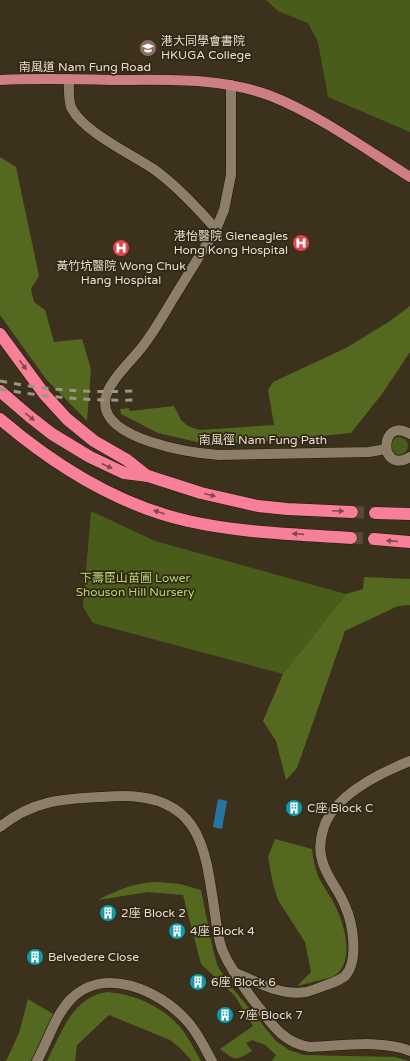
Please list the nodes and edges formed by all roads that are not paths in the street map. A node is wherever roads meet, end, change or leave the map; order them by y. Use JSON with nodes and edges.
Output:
{"nodes":[{"id":1,"x":69,"y":79,"type":"junction"},
{"id":2,"x":0,"y":80,"type":"edge"},
{"id":3,"x":231,"y":85,"type":"junction"},
{"id":4,"x":410,"y":177,"type":"edge"},
{"id":5,"x":216,"y":229,"type":"junction"},
{"id":6,"x":0,"y":334,"type":"edge"},
{"id":7,"x":0,"y":391,"type":"edge"},
{"id":8,"x":0,"y":419,"type":"edge"},
{"id":9,"x":410,"y":434,"type":"edge"},
{"id":10,"x":386,"y":449,"type":"junction"},
{"id":11,"x":410,"y":457,"type":"edge"},
{"id":12,"x":148,"y":476,"type":"junction"},
{"id":13,"x":352,"y":512,"type":"tunnel mouth"},
{"id":14,"x":374,"y":513,"type":"tunnel mouth"},
{"id":15,"x":410,"y":514,"type":"edge"},
{"id":16,"x":351,"y":538,"type":"tunnel mouth"},
{"id":17,"x":374,"y":539,"type":"tunnel mouth"},
{"id":18,"x":410,"y":542,"type":"edge"},
{"id":19,"x":410,"y":760,"type":"edge"},
{"id":20,"x":0,"y":826,"type":"edge"},
{"id":21,"x":234,"y":972,"type":"junction"},
{"id":22,"x":410,"y":1051,"type":"edge"},
{"id":23,"x":37,"y":1061,"type":"edge"},
{"id":24,"x":212,"y":1061,"type":"edge"}],
"edges":[{"from":1,"to":2,"type":"main road","name":"南風道 Nam Fung Road"},
{"from":1,"to":3,"type":"main road","name":"南風道 Nam Fung Road"},
{"from":1,"to":5,"type":"street"},
{"from":3,"to":4,"type":"main road","name":"南風道 Nam Fung Road"},
{"from":3,"to":5,"type":"street","name":"南風徑 Nam Fung Path"},
{"from":5,"to":10,"type":"street","name":"南風徑 Nam Fung Path"},
{"from":6,"to":12,"type":"highway","one_way":true},
{"from":7,"to":12,"type":"highway","one_way":true},
{"from":16,"to":8,"type":"highway","one_way":true},
{"from":9,"to":10,"type":"street"},
{"from":10,"to":11,"type":"street"},
{"from":12,"to":13,"type":"highway","one_way":true},
{"from":14,"to":15,"type":"highway"},
{"from":18,"to":17,"type":"highway","one_way":true},
{"from":19,"to":21,"type":"street"},
{"from":20,"to":21,"type":"street"},
{"from":21,"to":22,"type":"street"},
{"from":23,"to":24,"type":"street"}]}
